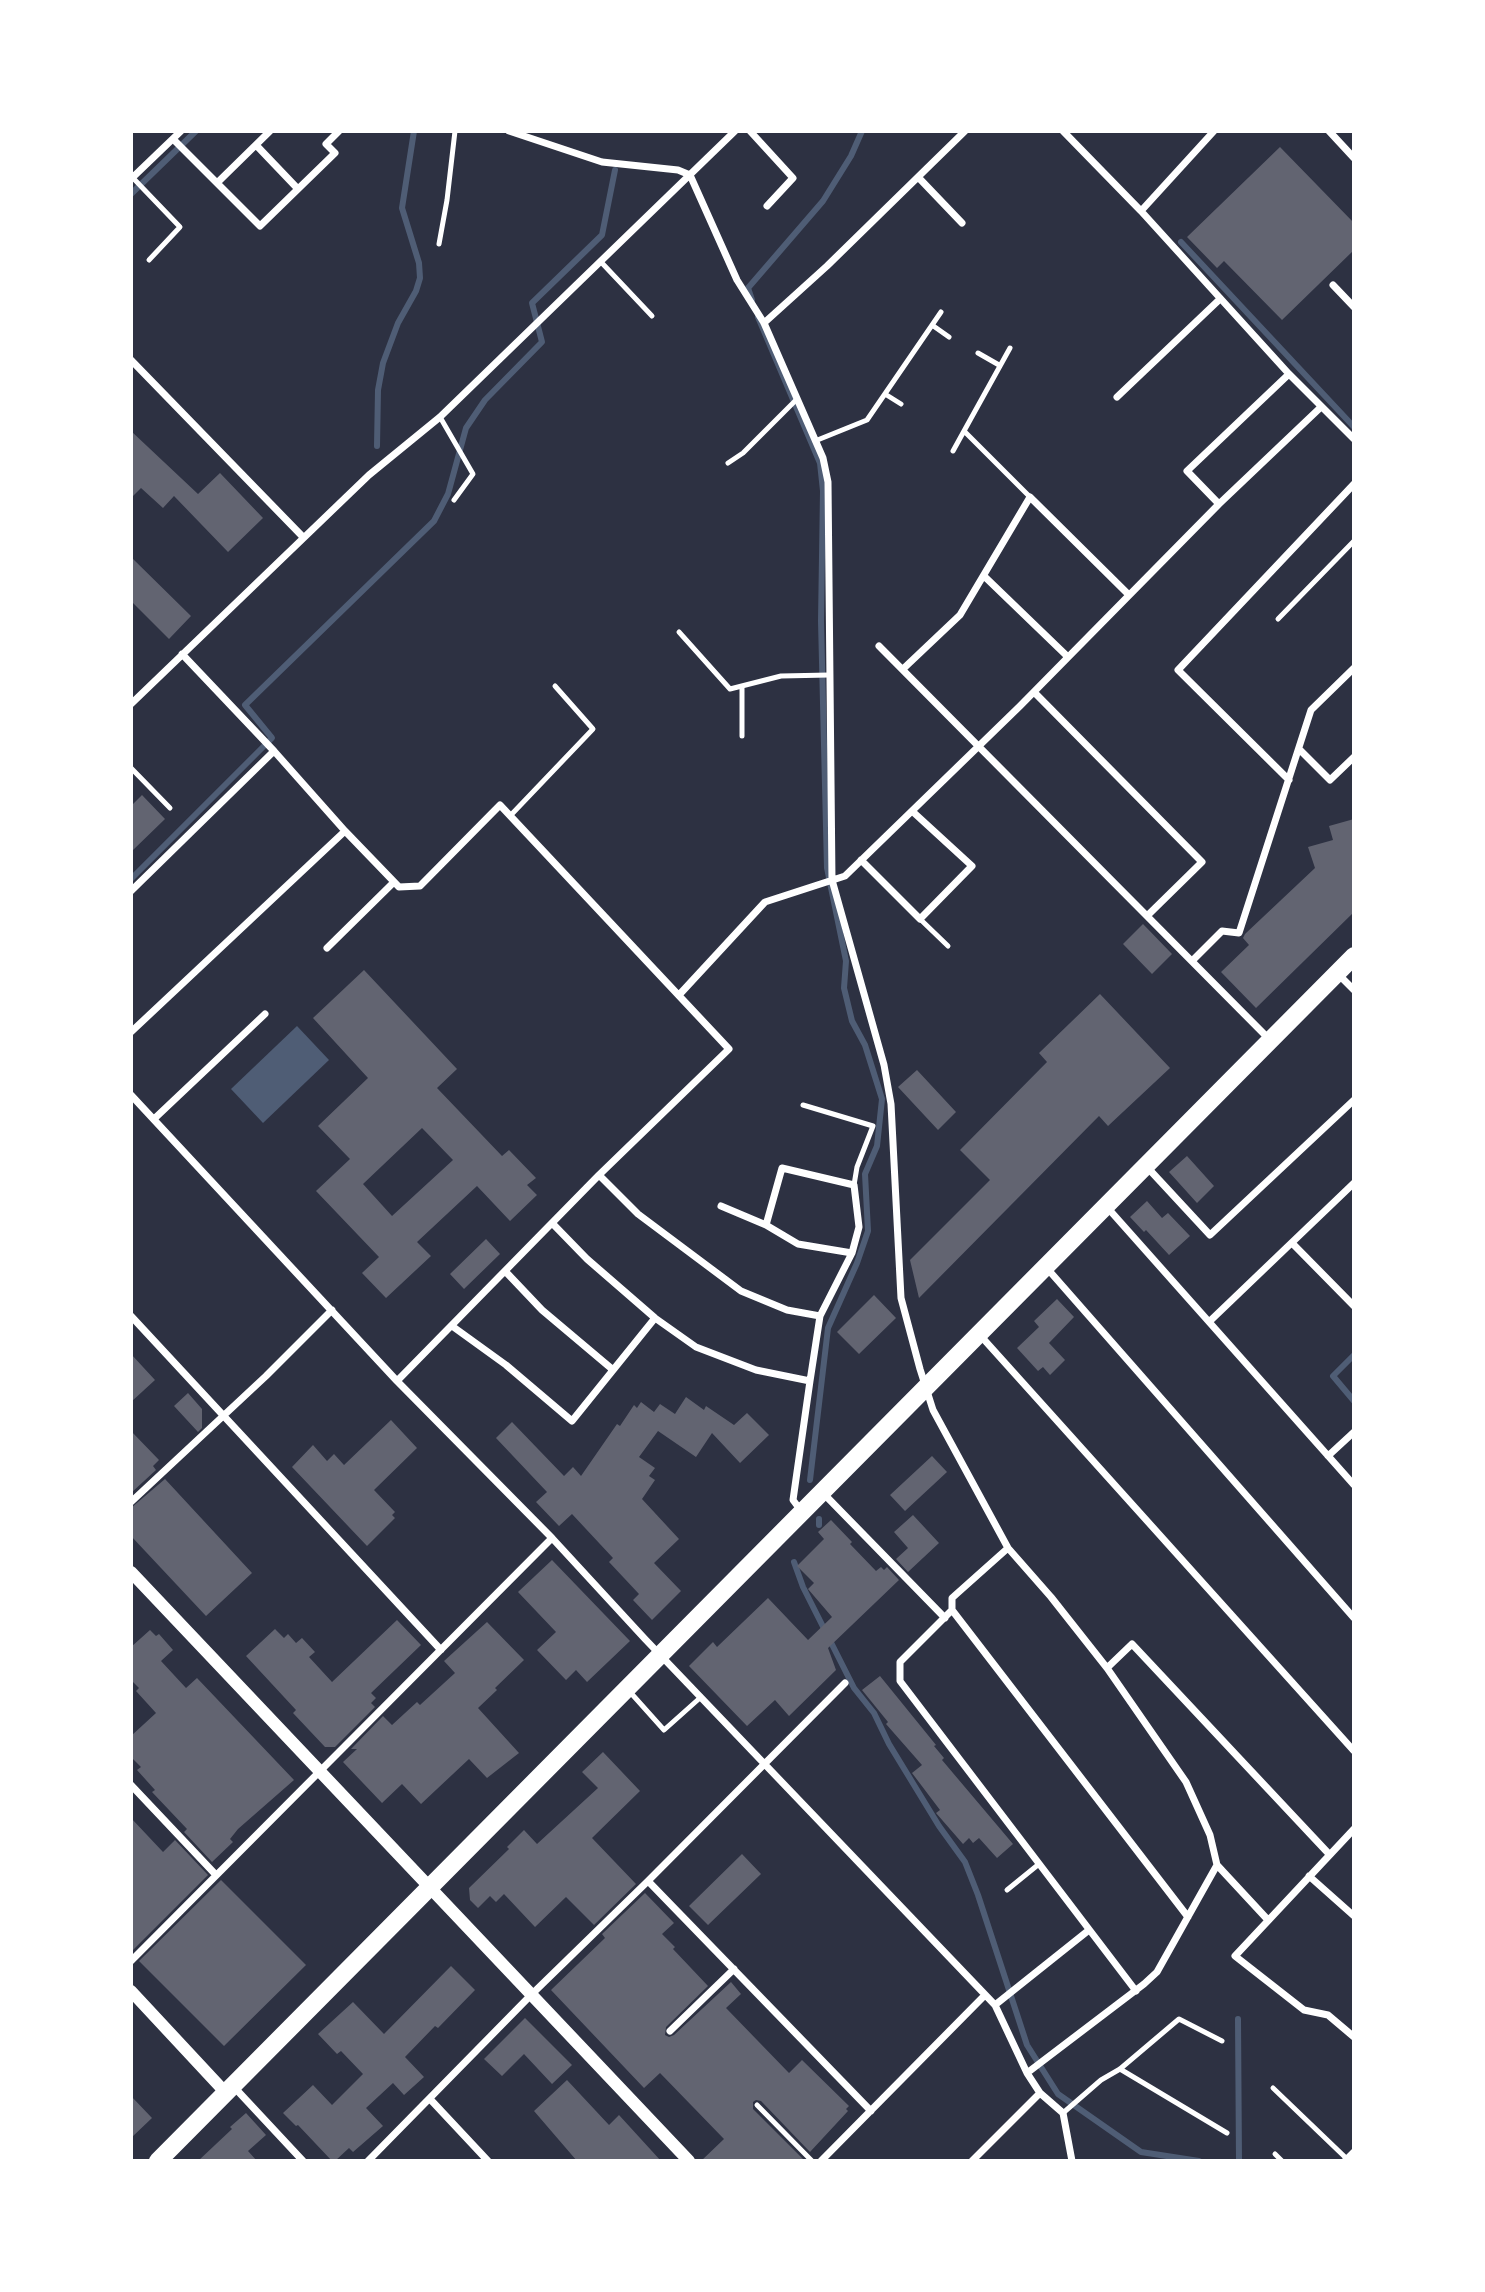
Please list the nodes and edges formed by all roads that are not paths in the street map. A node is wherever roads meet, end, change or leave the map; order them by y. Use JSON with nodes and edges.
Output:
{"nodes":[{"id":1,"x":181,"y":131,"type":"edge"},
{"id":2,"x":270,"y":131,"type":"edge"},
{"id":3,"x":339,"y":131,"type":"edge"},
{"id":4,"x":455,"y":131,"type":"edge"},
{"id":5,"x":509,"y":131,"type":"edge"},
{"id":6,"x":735,"y":131,"type":"edge"},
{"id":7,"x":750,"y":131,"type":"edge"},
{"id":8,"x":965,"y":131,"type":"edge"},
{"id":9,"x":1063,"y":131,"type":"edge"},
{"id":10,"x":1214,"y":131,"type":"edge"},
{"id":11,"x":1329,"y":131,"type":"edge"},
{"id":12,"x":173,"y":139,"type":"junction"},
{"id":13,"x":256,"y":145,"type":"junction"},
{"id":14,"x":1354,"y":158,"type":"edge"},
{"id":15,"x":690,"y":175,"type":"junction"},
{"id":16,"x":918,"y":177,"type":"junction"},
{"id":17,"x":132,"y":178,"type":"edge"},
{"id":18,"x":216,"y":183,"type":"junction"},
{"id":19,"x":298,"y":189,"type":"junction"},
{"id":20,"x":767,"y":206,"type":"dead end"},
{"id":21,"x":1141,"y":211,"type":"junction"},
{"id":22,"x":962,"y":223,"type":"dead end"},
{"id":23,"x":439,"y":244,"type":"dead end"},
{"id":24,"x":149,"y":260,"type":"dead end"},
{"id":25,"x":601,"y":262,"type":"junction"},
{"id":26,"x":1333,"y":285,"type":"dead end"},
{"id":27,"x":1220,"y":299,"type":"junction"},
{"id":28,"x":1354,"y":307,"type":"edge"},
{"id":29,"x":942,"y":312,"type":"dead end"},
{"id":30,"x":652,"y":316,"type":"dead end"},
{"id":31,"x":764,"y":323,"type":"junction"},
{"id":32,"x":932,"y":325,"type":"junction"},
{"id":33,"x":949,"y":337,"type":"dead end"},
{"id":34,"x":1010,"y":348,"type":"dead end"},
{"id":35,"x":978,"y":352,"type":"dead end"},
{"id":36,"x":131,"y":360,"type":"edge"},
{"id":37,"x":999,"y":365,"type":"junction"},
{"id":38,"x":1289,"y":374,"type":"junction"},
{"id":39,"x":885,"y":394,"type":"junction"},
{"id":40,"x":1117,"y":397,"type":"dead end"},
{"id":41,"x":797,"y":399,"type":"junction"},
{"id":42,"x":901,"y":404,"type":"dead end"},
{"id":43,"x":1321,"y":407,"type":"junction"},
{"id":44,"x":440,"y":417,"type":"junction"},
{"id":45,"x":964,"y":431,"type":"junction"},
{"id":46,"x":1353,"y":435,"type":"edge"},
{"id":47,"x":816,"y":441,"type":"junction"},
{"id":48,"x":953,"y":451,"type":"dead end"},
{"id":49,"x":728,"y":463,"type":"dead end"},
{"id":50,"x":1354,"y":484,"type":"edge"},
{"id":51,"x":1030,"y":497,"type":"junction"},
{"id":52,"x":454,"y":500,"type":"dead end"},
{"id":53,"x":1219,"y":503,"type":"junction"},
{"id":54,"x":303,"y":537,"type":"junction"},
{"id":55,"x":1354,"y":541,"type":"edge"},
{"id":56,"x":984,"y":576,"type":"junction"},
{"id":57,"x":1129,"y":595,"type":"junction"},
{"id":58,"x":1293,"y":604,"type":"junction"},
{"id":59,"x":1300,"y":611,"type":"dead end"},
{"id":60,"x":1278,"y":619,"type":"dead end"},
{"id":61,"x":679,"y":632,"type":"dead end"},
{"id":62,"x":879,"y":646,"type":"dead end"},
{"id":63,"x":182,"y":654,"type":"junction"},
{"id":64,"x":1068,"y":657,"type":"junction"},
{"id":65,"x":1354,"y":668,"type":"edge"},
{"id":66,"x":903,"y":669,"type":"junction"},
{"id":67,"x":829,"y":675,"type":"junction"},
{"id":68,"x":555,"y":686,"type":"dead end"},
{"id":69,"x":742,"y":686,"type":"junction"},
{"id":70,"x":1034,"y":692,"type":"junction"},
{"id":71,"x":131,"y":705,"type":"edge"},
{"id":72,"x":742,"y":736,"type":"dead end"},
{"id":73,"x":979,"y":745,"type":"junction"},
{"id":74,"x":1299,"y":748,"type":"junction"},
{"id":75,"x":274,"y":751,"type":"junction"},
{"id":76,"x":1354,"y":757,"type":"edge"},
{"id":77,"x":131,"y":768,"type":"edge"},
{"id":78,"x":1289,"y":780,"type":"junction"},
{"id":79,"x":170,"y":808,"type":"dead end"},
{"id":80,"x":912,"y":811,"type":"junction"},
{"id":81,"x":510,"y":816,"type":"junction"},
{"id":82,"x":345,"y":831,"type":"junction"},
{"id":83,"x":861,"y":860,"type":"junction"},
{"id":84,"x":832,"y":880,"type":"junction"},
{"id":85,"x":394,"y":882,"type":"junction"},
{"id":86,"x":131,"y":891,"type":"edge"},
{"id":87,"x":1147,"y":916,"type":"junction"},
{"id":88,"x":920,"y":919,"type":"junction"},
{"id":89,"x":948,"y":946,"type":"dead end"},
{"id":90,"x":327,"y":948,"type":"dead end"},
{"id":91,"x":1354,"y":956,"type":"edge"},
{"id":92,"x":1192,"y":961,"type":"junction"},
{"id":93,"x":1337,"y":973,"type":"junction"},
{"id":94,"x":1354,"y":990,"type":"edge"},
{"id":95,"x":679,"y":995,"type":"junction"},
{"id":96,"x":265,"y":1014,"type":"dead end"},
{"id":97,"x":131,"y":1032,"type":"edge"},
{"id":98,"x":1270,"y":1041,"type":"junction"},
{"id":99,"x":131,"y":1095,"type":"edge"},
{"id":100,"x":1354,"y":1100,"type":"edge"},
{"id":101,"x":803,"y":1105,"type":"dead end"},
{"id":102,"x":154,"y":1119,"type":"junction"},
{"id":103,"x":1145,"y":1165,"type":"junction"},
{"id":104,"x":599,"y":1175,"type":"junction"},
{"id":105,"x":1354,"y":1183,"type":"edge"},
{"id":106,"x":854,"y":1185,"type":"junction"},
{"id":107,"x":720,"y":1206,"type":"dead end"},
{"id":108,"x":1106,"y":1206,"type":"junction"},
{"id":109,"x":552,"y":1223,"type":"junction"},
{"id":110,"x":766,"y":1225,"type":"junction"},
{"id":111,"x":1292,"y":1243,"type":"junction"},
{"id":112,"x":852,"y":1253,"type":"junction"},
{"id":113,"x":1044,"y":1266,"type":"junction"},
{"id":114,"x":505,"y":1271,"type":"junction"},
{"id":115,"x":1354,"y":1306,"type":"edge"},
{"id":116,"x":332,"y":1310,"type":"junction"},
{"id":117,"x":131,"y":1316,"type":"edge"},
{"id":118,"x":820,"y":1316,"type":"junction"},
{"id":119,"x":655,"y":1318,"type":"junction"},
{"id":120,"x":1210,"y":1321,"type":"junction"},
{"id":121,"x":452,"y":1326,"type":"junction"},
{"id":122,"x":978,"y":1334,"type":"junction"},
{"id":123,"x":612,"y":1369,"type":"junction"},
{"id":124,"x":397,"y":1381,"type":"junction"},
{"id":125,"x":810,"y":1381,"type":"junction"},
{"id":126,"x":927,"y":1384,"type":"junction"},
{"id":127,"x":224,"y":1415,"type":"junction"},
{"id":128,"x":1354,"y":1432,"type":"edge"},
{"id":129,"x":1328,"y":1456,"type":"junction"},
{"id":130,"x":1354,"y":1485,"type":"edge"},
{"id":131,"x":820,"y":1491,"type":"junction"},
{"id":132,"x":131,"y":1502,"type":"edge"},
{"id":133,"x":802,"y":1513,"type":"junction"},
{"id":134,"x":552,"y":1538,"type":"junction"},
{"id":135,"x":1009,"y":1548,"type":"junction"},
{"id":136,"x":131,"y":1572,"type":"edge"},
{"id":137,"x":952,"y":1610,"type":"junction"},
{"id":138,"x":945,"y":1618,"type":"junction"},
{"id":139,"x":1354,"y":1618,"type":"edge"},
{"id":140,"x":441,"y":1650,"type":"junction"},
{"id":141,"x":662,"y":1656,"type":"junction"},
{"id":142,"x":1107,"y":1668,"type":"junction"},
{"id":143,"x":845,"y":1684,"type":"dead end"},
{"id":144,"x":627,"y":1690,"type":"junction"},
{"id":145,"x":701,"y":1697,"type":"junction"},
{"id":146,"x":1354,"y":1751,"type":"edge"},
{"id":147,"x":764,"y":1763,"type":"junction"},
{"id":148,"x":319,"y":1771,"type":"junction"},
{"id":149,"x":131,"y":1785,"type":"edge"},
{"id":150,"x":1354,"y":1829,"type":"edge"},
{"id":151,"x":1329,"y":1854,"type":"junction"},
{"id":152,"x":1039,"y":1864,"type":"junction"},
{"id":153,"x":1217,"y":1865,"type":"junction"},
{"id":154,"x":216,"y":1875,"type":"junction"},
{"id":155,"x":1309,"y":1876,"type":"junction"},
{"id":156,"x":648,"y":1881,"type":"junction"},
{"id":157,"x":429,"y":1888,"type":"junction"},
{"id":158,"x":1007,"y":1890,"type":"dead end"},
{"id":159,"x":1354,"y":1916,"type":"edge"},
{"id":160,"x":1188,"y":1917,"type":"junction"},
{"id":161,"x":1268,"y":1920,"type":"junction"},
{"id":162,"x":1089,"y":1930,"type":"junction"},
{"id":163,"x":131,"y":1961,"type":"edge"},
{"id":164,"x":734,"y":1969,"type":"junction"},
{"id":165,"x":131,"y":1991,"type":"edge"},
{"id":166,"x":1136,"y":1991,"type":"junction"},
{"id":167,"x":531,"y":1995,"type":"junction"},
{"id":168,"x":985,"y":1995,"type":"junction"},
{"id":169,"x":995,"y":2005,"type":"junction"},
{"id":170,"x":670,"y":2031,"type":"dead end"},
{"id":171,"x":1354,"y":2037,"type":"edge"},
{"id":172,"x":1222,"y":2041,"type":"dead end"},
{"id":173,"x":1120,"y":2068,"type":"junction"},
{"id":174,"x":1027,"y":2073,"type":"junction"},
{"id":175,"x":1273,"y":2088,"type":"dead end"},
{"id":176,"x":229,"y":2089,"type":"junction"},
{"id":177,"x":1040,"y":2093,"type":"junction"},
{"id":178,"x":430,"y":2099,"type":"junction"},
{"id":179,"x":757,"y":2105,"type":"dead end"},
{"id":180,"x":871,"y":2111,"type":"junction"},
{"id":181,"x":1066,"y":2111,"type":"junction"},
{"id":182,"x":1227,"y":2133,"type":"dead end"},
{"id":183,"x":1354,"y":2151,"type":"edge"},
{"id":184,"x":1275,"y":2154,"type":"dead end"},
{"id":185,"x":1070,"y":2159,"type":"edge"},
{"id":186,"x":1346,"y":2160,"type":"edge"},
{"id":187,"x":158,"y":2161,"type":"edge"},
{"id":188,"x":303,"y":2161,"type":"edge"},
{"id":189,"x":368,"y":2161,"type":"edge"},
{"id":190,"x":488,"y":2161,"type":"edge"},
{"id":191,"x":688,"y":2161,"type":"edge"},
{"id":192,"x":812,"y":2161,"type":"edge"},
{"id":193,"x":821,"y":2161,"type":"edge"},
{"id":194,"x":972,"y":2161,"type":"edge"},
{"id":195,"x":1282,"y":2161,"type":"edge"}],
"edges":[{"from":1,"to":12,"type":"street"},
{"from":2,"to":13,"type":"street"},
{"from":3,"to":19,"type":"street"},
{"from":4,"to":23,"type":"lane"},
{"from":5,"to":15,"type":"street"},
{"from":6,"to":15,"type":"street"},
{"from":7,"to":20,"type":"street"},
{"from":8,"to":16,"type":"street"},
{"from":9,"to":21,"type":"street"},
{"from":10,"to":21,"type":"street"},
{"from":11,"to":14,"type":"street"},
{"from":12,"to":17,"type":"street"},
{"from":12,"to":18,"type":"street"},
{"from":13,"to":18,"type":"street"},
{"from":13,"to":19,"type":"street"},
{"from":15,"to":25,"type":"street"},
{"from":15,"to":31,"type":"street"},
{"from":16,"to":22,"type":"street"},
{"from":16,"to":31,"type":"street"},
{"from":17,"to":24,"type":"lane"},
{"from":18,"to":19,"type":"street"},
{"from":21,"to":27,"type":"street"},
{"from":25,"to":30,"type":"lane"},
{"from":25,"to":44,"type":"street"},
{"from":26,"to":28,"type":"street"},
{"from":27,"to":38,"type":"street"},
{"from":27,"to":40,"type":"street"},
{"from":29,"to":32,"type":"lane"},
{"from":31,"to":41,"type":"street"},
{"from":32,"to":33,"type":"lane"},
{"from":32,"to":39,"type":"lane"},
{"from":34,"to":37,"type":"lane"},
{"from":35,"to":37,"type":"lane"},
{"from":36,"to":54,"type":"street"},
{"from":37,"to":45,"type":"lane"},
{"from":38,"to":43,"type":"street"},
{"from":38,"to":53,"type":"street"},
{"from":39,"to":42,"type":"lane"},
{"from":39,"to":47,"type":"lane"},
{"from":41,"to":47,"type":"street"},
{"from":41,"to":49,"type":"lane"},
{"from":43,"to":46,"type":"street"},
{"from":43,"to":53,"type":"street"},
{"from":44,"to":52,"type":"lane"},
{"from":44,"to":54,"type":"street"},
{"from":45,"to":48,"type":"lane"},
{"from":45,"to":51,"type":"lane"},
{"from":47,"to":67,"type":"street"},
{"from":50,"to":78,"type":"street"},
{"from":51,"to":56,"type":"street"},
{"from":51,"to":57,"type":"street"},
{"from":53,"to":57,"type":"street"},
{"from":54,"to":63,"type":"street"},
{"from":55,"to":58,"type":"lane"},
{"from":56,"to":64,"type":"street"},
{"from":56,"to":66,"type":"street"},
{"from":57,"to":64,"type":"street"},
{"from":58,"to":59,"type":"lane"},
{"from":58,"to":60,"type":"lane"},
{"from":61,"to":69,"type":"lane"},
{"from":62,"to":66,"type":"street"},
{"from":63,"to":71,"type":"street"},
{"from":63,"to":75,"type":"street"},
{"from":64,"to":70,"type":"street"},
{"from":65,"to":74,"type":"street"},
{"from":66,"to":73,"type":"street"},
{"from":67,"to":69,"type":"lane"},
{"from":67,"to":84,"type":"street"},
{"from":68,"to":81,"type":"lane"},
{"from":69,"to":72,"type":"lane"},
{"from":70,"to":73,"type":"street"},
{"from":70,"to":87,"type":"street"},
{"from":73,"to":80,"type":"street"},
{"from":73,"to":87,"type":"street"},
{"from":74,"to":76,"type":"street"},
{"from":74,"to":78,"type":"street"},
{"from":75,"to":82,"type":"street"},
{"from":75,"to":86,"type":"street"},
{"from":77,"to":79,"type":"lane"},
{"from":78,"to":92,"type":"street"},
{"from":80,"to":83,"type":"street"},
{"from":80,"to":88,"type":"street"},
{"from":81,"to":85,"type":"street"},
{"from":81,"to":95,"type":"street"},
{"from":82,"to":85,"type":"street"},
{"from":82,"to":97,"type":"street"},
{"from":83,"to":84,"type":"street"},
{"from":83,"to":88,"type":"street"},
{"from":84,"to":95,"type":"street"},
{"from":84,"to":126,"type":"street"},
{"from":85,"to":90,"type":"street"},
{"from":87,"to":92,"type":"street"},
{"from":88,"to":89,"type":"lane"},
{"from":91,"to":93,"type":"main road"},
{"from":92,"to":98,"type":"street"},
{"from":93,"to":94,"type":"street"},
{"from":93,"to":98,"type":"main road"},
{"from":95,"to":104,"type":"street"},
{"from":96,"to":102,"type":"street"},
{"from":98,"to":103,"type":"main road"},
{"from":99,"to":102,"type":"street"},
{"from":100,"to":103,"type":"street"},
{"from":101,"to":106,"type":"lane"},
{"from":102,"to":116,"type":"street"},
{"from":103,"to":108,"type":"main road"},
{"from":104,"to":109,"type":"street"},
{"from":104,"to":118,"type":"street"},
{"from":105,"to":111,"type":"street"},
{"from":106,"to":110,"type":"street"},
{"from":106,"to":112,"type":"street"},
{"from":107,"to":110,"type":"street"},
{"from":108,"to":113,"type":"main road"},
{"from":108,"to":120,"type":"street"},
{"from":109,"to":114,"type":"street"},
{"from":109,"to":119,"type":"street"},
{"from":110,"to":112,"type":"street"},
{"from":111,"to":115,"type":"street"},
{"from":111,"to":120,"type":"street"},
{"from":112,"to":118,"type":"street"},
{"from":113,"to":122,"type":"main road"},
{"from":113,"to":139,"type":"street"},
{"from":114,"to":121,"type":"street"},
{"from":114,"to":123,"type":"street"},
{"from":116,"to":124,"type":"street"},
{"from":116,"to":127,"type":"street"},
{"from":117,"to":127,"type":"street"},
{"from":118,"to":125,"type":"street"},
{"from":119,"to":123,"type":"street"},
{"from":119,"to":125,"type":"street"},
{"from":120,"to":129,"type":"street"},
{"from":121,"to":123,"type":"street"},
{"from":121,"to":124,"type":"street"},
{"from":122,"to":126,"type":"main road"},
{"from":122,"to":146,"type":"street"},
{"from":124,"to":134,"type":"street"},
{"from":125,"to":133,"type":"street"},
{"from":126,"to":131,"type":"main road"},
{"from":126,"to":135,"type":"street"},
{"from":127,"to":132,"type":"street"},
{"from":127,"to":140,"type":"street"},
{"from":128,"to":129,"type":"street"},
{"from":129,"to":130,"type":"street"},
{"from":131,"to":133,"type":"main road"},
{"from":131,"to":138,"type":"street"},
{"from":133,"to":141,"type":"main road"},
{"from":134,"to":140,"type":"street"},
{"from":134,"to":141,"type":"street"},
{"from":135,"to":137,"type":"street"},
{"from":135,"to":142,"type":"street"},
{"from":136,"to":148,"type":"street"},
{"from":137,"to":138,"type":"street"},
{"from":137,"to":160,"type":"street"},
{"from":138,"to":152,"type":"street"},
{"from":140,"to":148,"type":"street"},
{"from":141,"to":144,"type":"main road"},
{"from":141,"to":145,"type":"street"},
{"from":142,"to":151,"type":"street"},
{"from":142,"to":153,"type":"street"},
{"from":143,"to":147,"type":"street"},
{"from":144,"to":145,"type":"lane"},
{"from":144,"to":157,"type":"main road"},
{"from":145,"to":147,"type":"street"},
{"from":147,"to":156,"type":"street"},
{"from":147,"to":168,"type":"street"},
{"from":148,"to":154,"type":"street"},
{"from":148,"to":157,"type":"street"},
{"from":149,"to":154,"type":"street"},
{"from":150,"to":151,"type":"street"},
{"from":151,"to":155,"type":"street"},
{"from":152,"to":158,"type":"lane"},
{"from":152,"to":162,"type":"street"},
{"from":153,"to":160,"type":"street"},
{"from":153,"to":161,"type":"street"},
{"from":154,"to":163,"type":"street"},
{"from":155,"to":159,"type":"street"},
{"from":155,"to":161,"type":"street"},
{"from":156,"to":164,"type":"street"},
{"from":156,"to":167,"type":"street"},
{"from":157,"to":167,"type":"street"},
{"from":157,"to":176,"type":"main road"},
{"from":160,"to":166,"type":"street"},
{"from":161,"to":171,"type":"street"},
{"from":162,"to":166,"type":"street"},
{"from":162,"to":169,"type":"street"},
{"from":164,"to":170,"type":"street"},
{"from":164,"to":180,"type":"street"},
{"from":165,"to":176,"type":"street"},
{"from":166,"to":174,"type":"street"},
{"from":167,"to":178,"type":"street"},
{"from":167,"to":191,"type":"street"},
{"from":168,"to":169,"type":"street"},
{"from":168,"to":180,"type":"street"},
{"from":169,"to":174,"type":"street"},
{"from":172,"to":173,"type":"lane"},
{"from":173,"to":181,"type":"lane"},
{"from":173,"to":182,"type":"lane"},
{"from":174,"to":177,"type":"street"},
{"from":175,"to":186,"type":"lane"},
{"from":176,"to":187,"type":"main road"},
{"from":176,"to":188,"type":"street"},
{"from":177,"to":181,"type":"street"},
{"from":177,"to":194,"type":"street"},
{"from":178,"to":189,"type":"street"},
{"from":178,"to":190,"type":"street"},
{"from":179,"to":192,"type":"lane"},
{"from":180,"to":193,"type":"street"},
{"from":181,"to":185,"type":"street"},
{"from":183,"to":186,"type":"street"},
{"from":184,"to":195,"type":"lane"}]}
